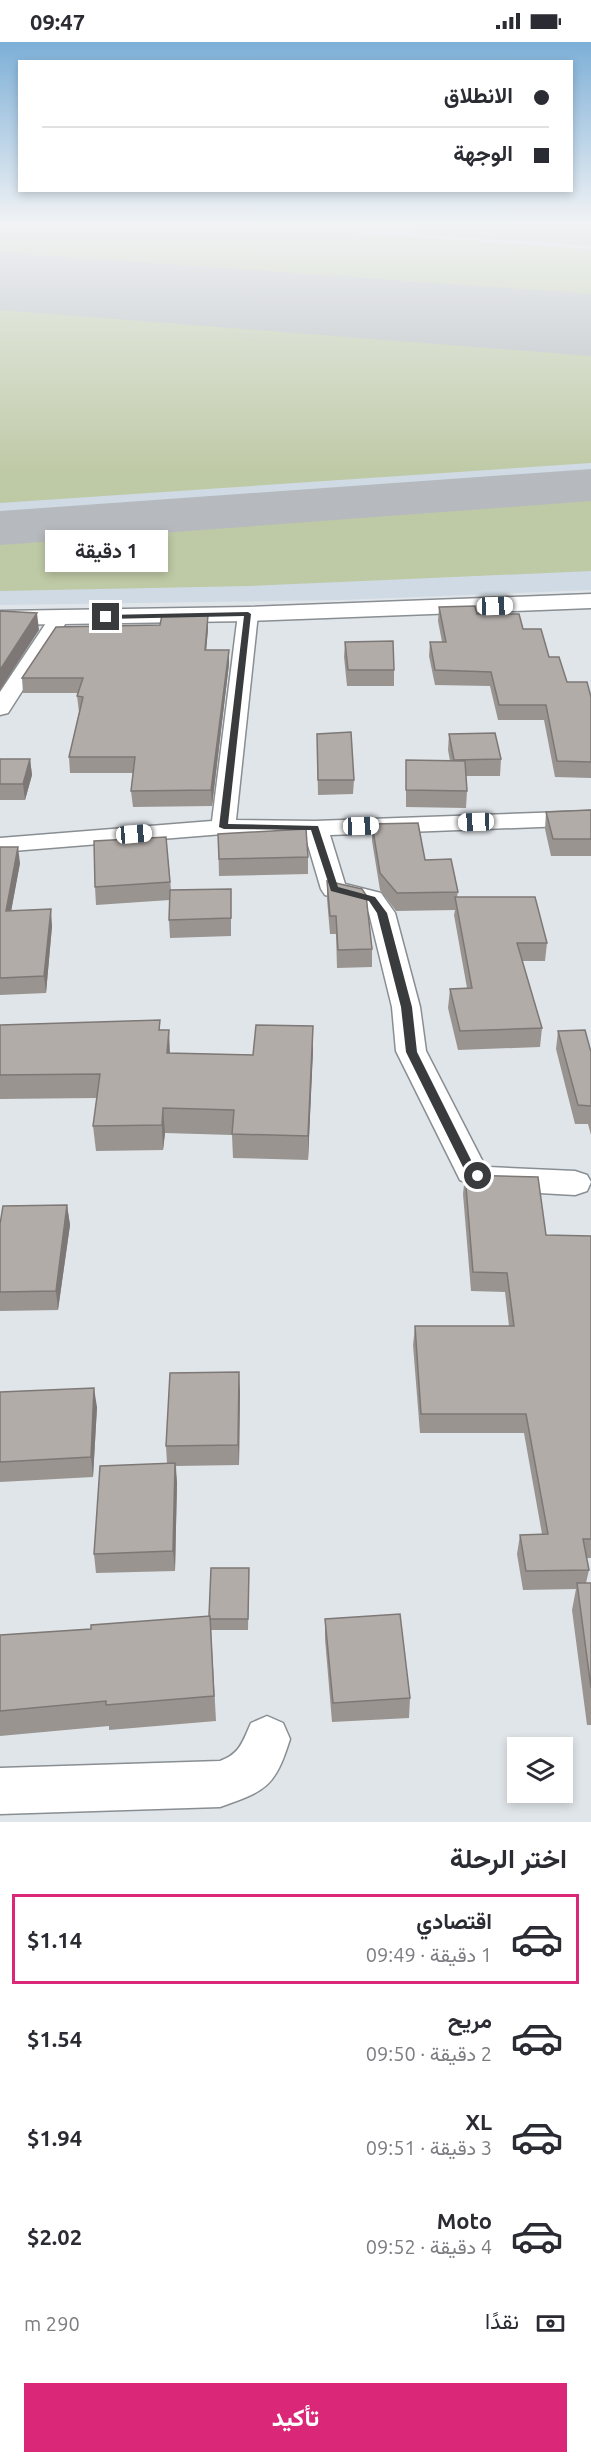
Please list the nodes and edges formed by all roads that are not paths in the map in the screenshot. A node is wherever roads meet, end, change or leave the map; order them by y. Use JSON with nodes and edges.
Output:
{"nodes":[{"id":1,"x":591,"y":601,"type":"edge"},
{"id":2,"x":248,"y":614,"type":"junction"},
{"id":3,"x":0,"y":618,"type":"edge"},
{"id":4,"x":59,"y":618,"type":"junction"},
{"id":5,"x":0,"y":708,"type":"edge"},
{"id":6,"x":591,"y":818,"type":"edge"},
{"id":7,"x":224,"y":827,"type":"junction"},
{"id":8,"x":315,"y":828,"type":"junction"},
{"id":9,"x":0,"y":844,"type":"edge"},
{"id":10,"x":575,"y":1183,"type":"dead end"},
{"id":11,"x":267,"y":1739,"type":"dead end"},
{"id":12,"x":0,"y":1791,"type":"edge"}],
"edges":[{"from":1,"to":2,"type":"main road"},
{"from":2,"to":4,"type":"main road"},
{"from":2,"to":7,"type":"street"},
{"from":3,"to":4,"type":"main road"},
{"from":4,"to":5,"type":"street"},
{"from":6,"to":8,"type":"street"},
{"from":7,"to":8,"type":"street"},
{"from":7,"to":9,"type":"street"},
{"from":8,"to":10,"type":"street"},
{"from":11,"to":12,"type":"street"}]}
